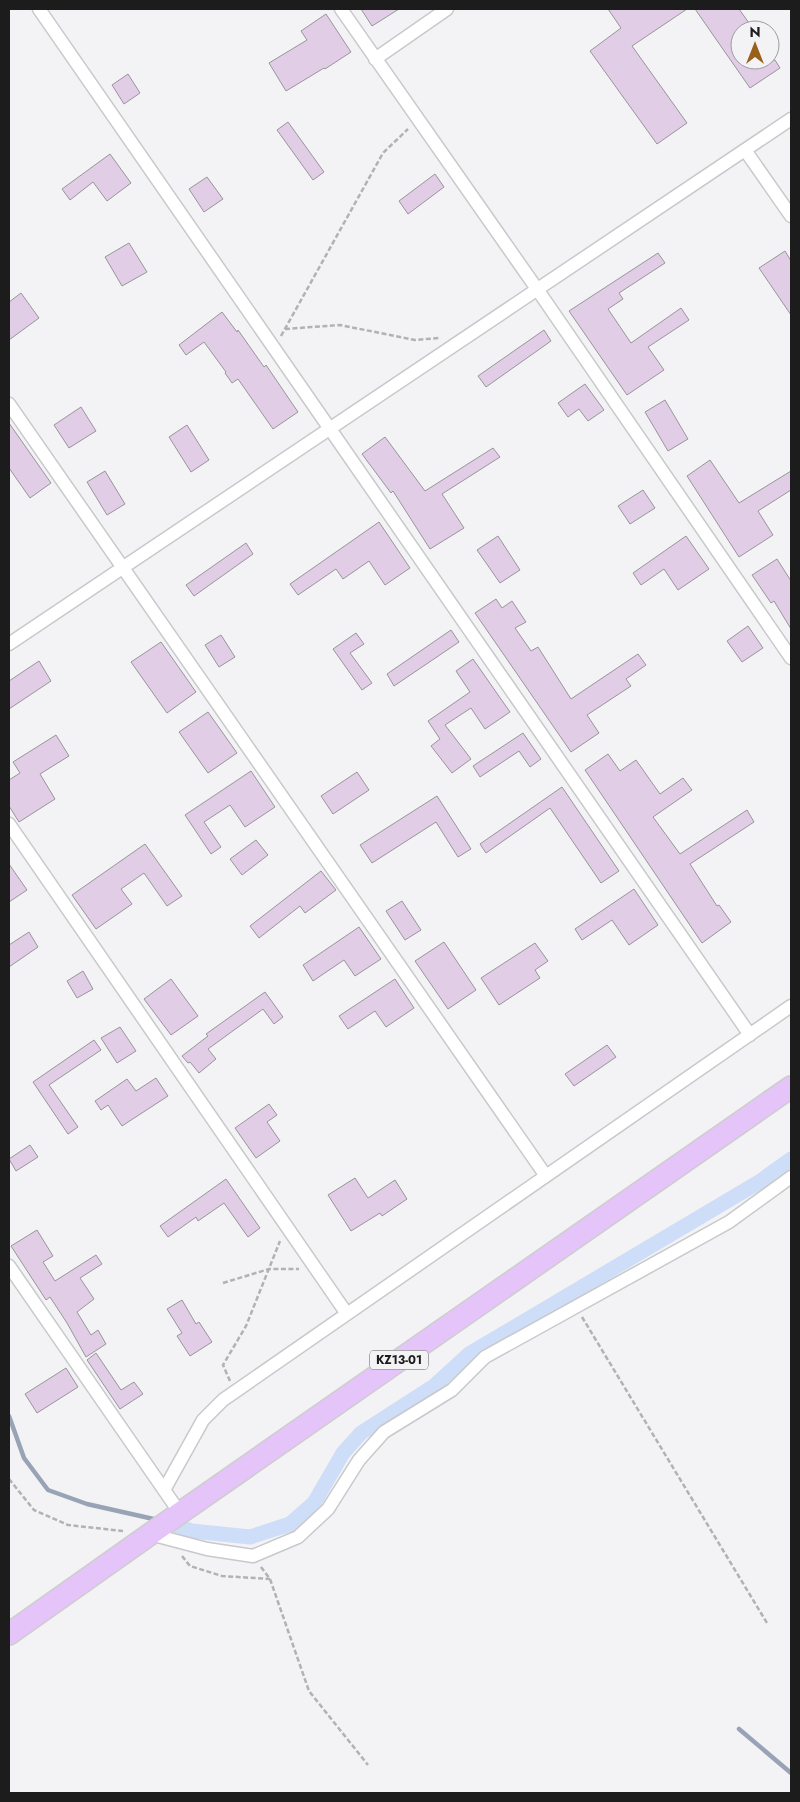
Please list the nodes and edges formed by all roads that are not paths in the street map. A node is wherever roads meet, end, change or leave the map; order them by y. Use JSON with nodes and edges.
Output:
{"nodes":[{"id":1,"x":39,"y":9,"type":"edge"},
{"id":2,"x":341,"y":9,"type":"edge"},
{"id":3,"x":447,"y":9,"type":"edge"},
{"id":4,"x":375,"y":59,"type":"junction"},
{"id":5,"x":791,"y":118,"type":"edge"},
{"id":6,"x":745,"y":150,"type":"junction"},
{"id":7,"x":791,"y":216,"type":"edge"},
{"id":8,"x":537,"y":289,"type":"junction"},
{"id":9,"x":9,"y":404,"type":"edge"},
{"id":10,"x":330,"y":429,"type":"junction"},
{"id":11,"x":123,"y":568,"type":"junction"},
{"id":12,"x":9,"y":644,"type":"edge"},
{"id":13,"x":791,"y":658,"type":"edge"},
{"id":14,"x":9,"y":824,"type":"edge"},
{"id":15,"x":791,"y":1006,"type":"edge"},
{"id":16,"x":750,"y":1035,"type":"junction"},
{"id":17,"x":791,"y":1087,"type":"edge"},
{"id":18,"x":546,"y":1176,"type":"junction"},
{"id":19,"x":791,"y":1178,"type":"edge"},
{"id":20,"x":9,"y":1266,"type":"edge"},
{"id":21,"x":347,"y":1314,"type":"junction"},
{"id":22,"x":164,"y":1490,"type":"junction"},
{"id":23,"x":180,"y":1513,"type":"junction"},
{"id":24,"x":159,"y":1537,"type":"junction"},
{"id":25,"x":9,"y":1634,"type":"edge"}],
"edges":[{"from":1,"to":10,"type":"street"},
{"from":2,"to":4,"type":"street"},
{"from":3,"to":4,"type":"street"},
{"from":4,"to":8,"type":"street"},
{"from":5,"to":6,"type":"street"},
{"from":6,"to":7,"type":"street"},
{"from":6,"to":8,"type":"street"},
{"from":8,"to":10,"type":"street"},
{"from":8,"to":13,"type":"street"},
{"from":9,"to":11,"type":"street"},
{"from":10,"to":11,"type":"street"},
{"from":10,"to":16,"type":"street"},
{"from":11,"to":12,"type":"street"},
{"from":11,"to":18,"type":"street"},
{"from":14,"to":21,"type":"street"},
{"from":15,"to":16,"type":"street"},
{"from":16,"to":18,"type":"street"},
{"from":17,"to":23,"type":"highway","number":"KZ13-01"},
{"from":18,"to":21,"type":"street"},
{"from":19,"to":24,"type":"street"},
{"from":20,"to":22,"type":"street"},
{"from":21,"to":22,"type":"street"},
{"from":22,"to":23,"type":"street"},
{"from":23,"to":24,"type":"highway","number":"KZ13-01"},
{"from":24,"to":25,"type":"highway","number":"KZ13-01"}]}
